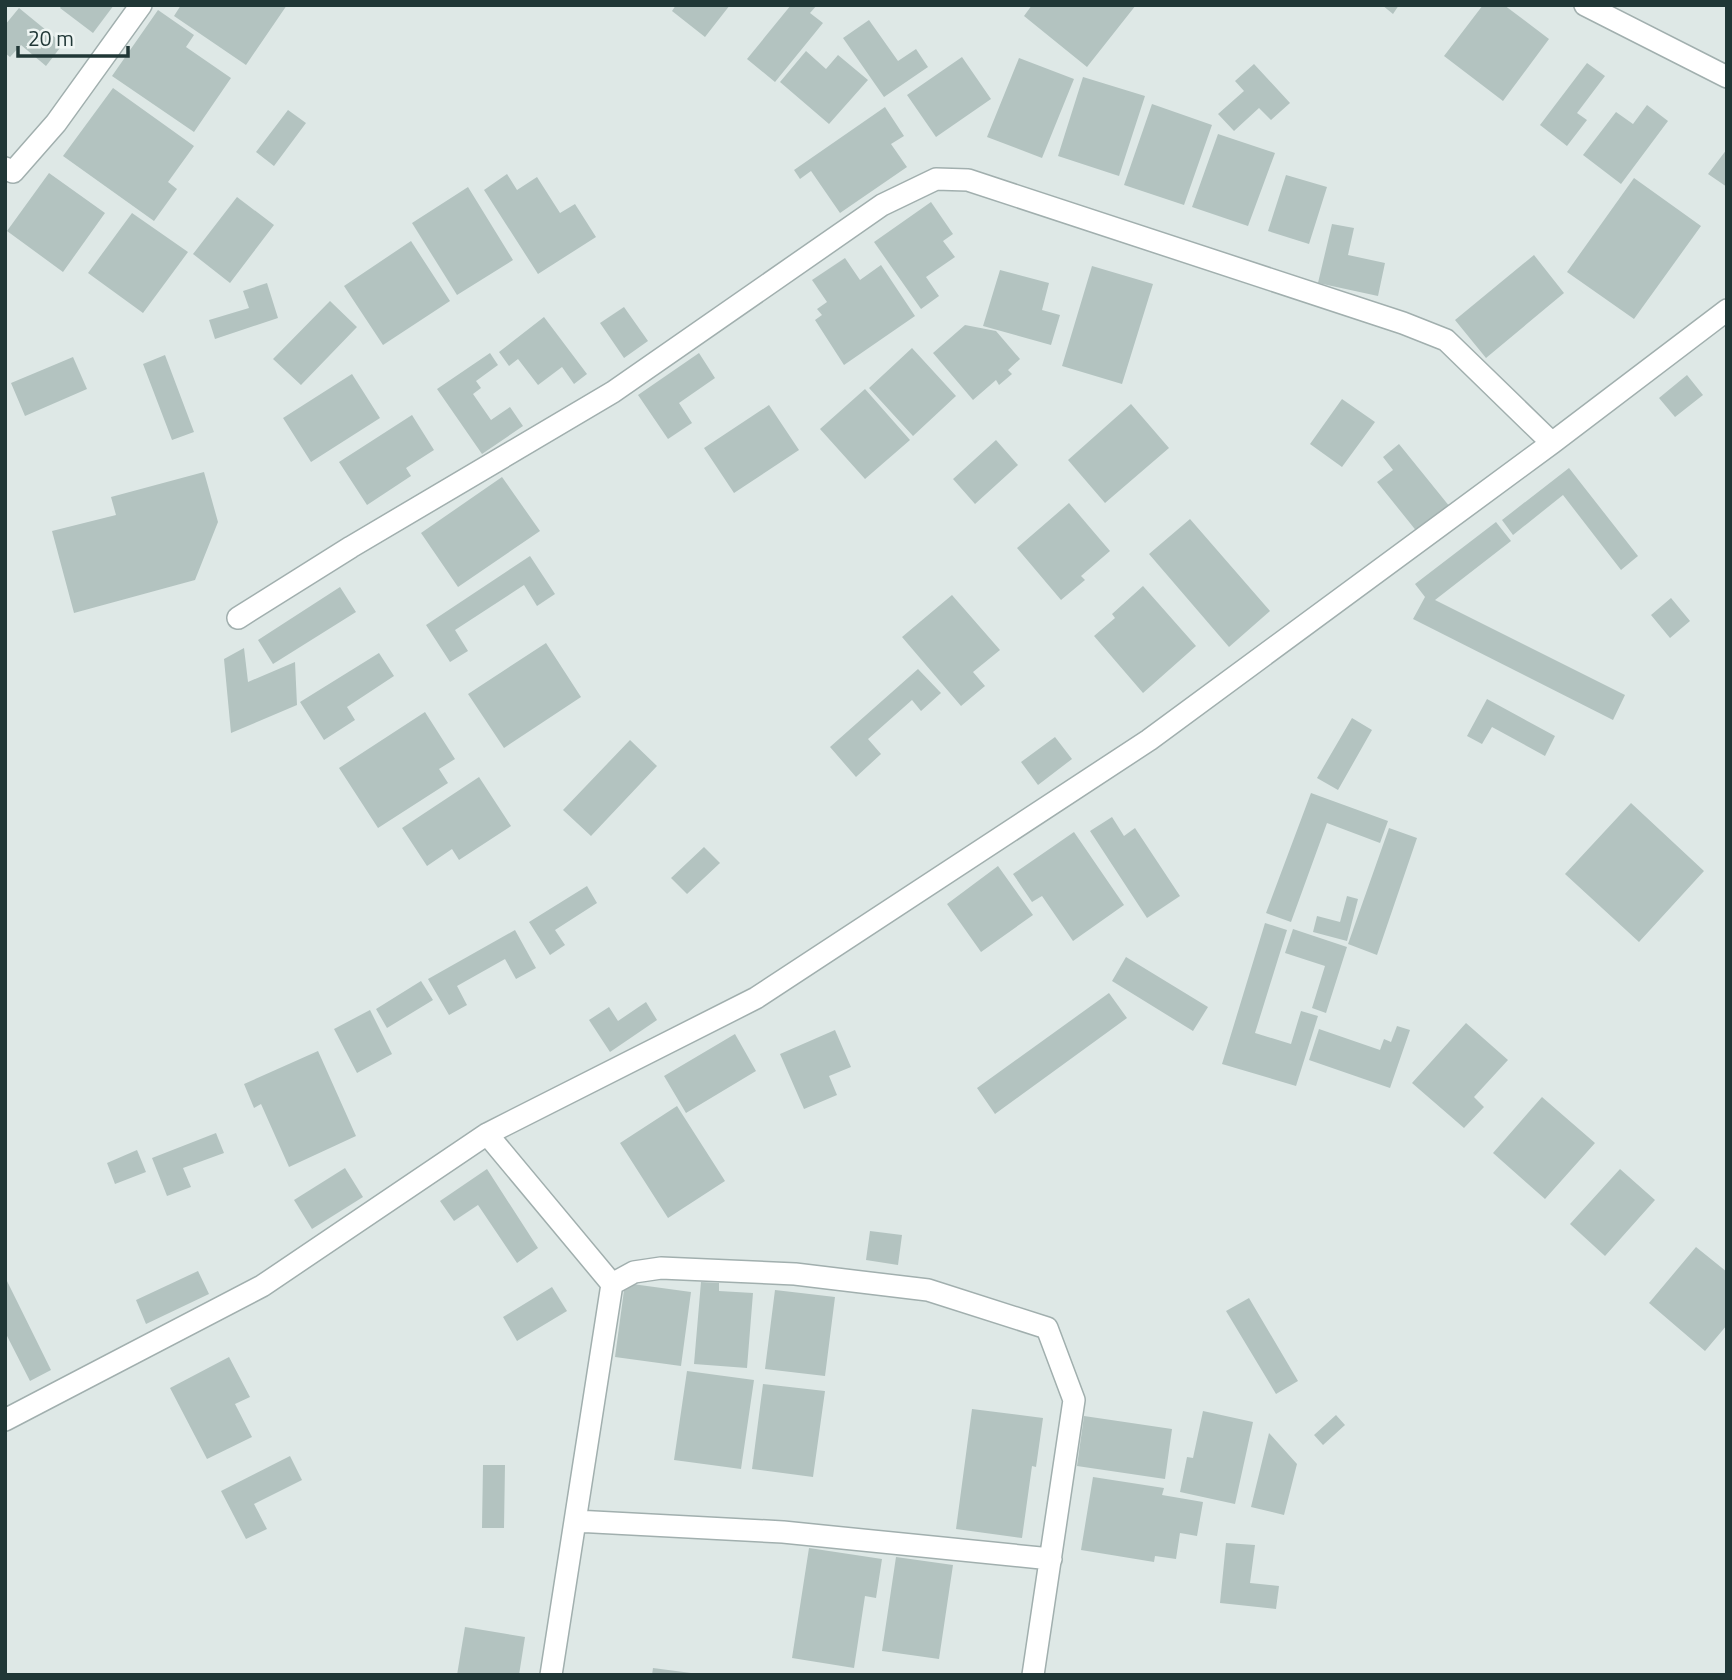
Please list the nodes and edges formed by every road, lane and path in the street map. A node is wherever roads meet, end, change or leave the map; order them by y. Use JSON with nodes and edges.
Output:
{"nodes":[{"id":1,"x":141,"y":5,"type":"edge"},
{"id":2,"x":1585,"y":5,"type":"edge"},
{"id":3,"x":1727,"y":77,"type":"edge"},
{"id":4,"x":5,"y":169,"type":"edge"},
{"id":5,"x":1727,"y":310,"type":"edge"},
{"id":6,"x":1552,"y":443,"type":"junction"},
{"id":7,"x":238,"y":618,"type":"dead end"},
{"id":8,"x":487,"y":1134,"type":"junction"},
{"id":9,"x":612,"y":1284,"type":"junction"},
{"id":10,"x":5,"y":1420,"type":"edge"},
{"id":11,"x":575,"y":1521,"type":"junction"},
{"id":12,"x":1051,"y":1559,"type":"junction"},
{"id":13,"x":551,"y":1675,"type":"edge"},
{"id":14,"x":1033,"y":1675,"type":"edge"}],
"edges":[{"from":1,"to":4,"type":"street"},
{"from":2,"to":3,"type":"street"},
{"from":5,"to":6,"type":"street"},
{"from":6,"to":7,"type":"street"},
{"from":6,"to":8,"type":"street"},
{"from":8,"to":9,"type":"street"},
{"from":8,"to":10,"type":"street"},
{"from":9,"to":11,"type":"street"},
{"from":9,"to":12,"type":"street"},
{"from":11,"to":12,"type":"street"},
{"from":11,"to":13,"type":"street"},
{"from":12,"to":14,"type":"street"}]}
